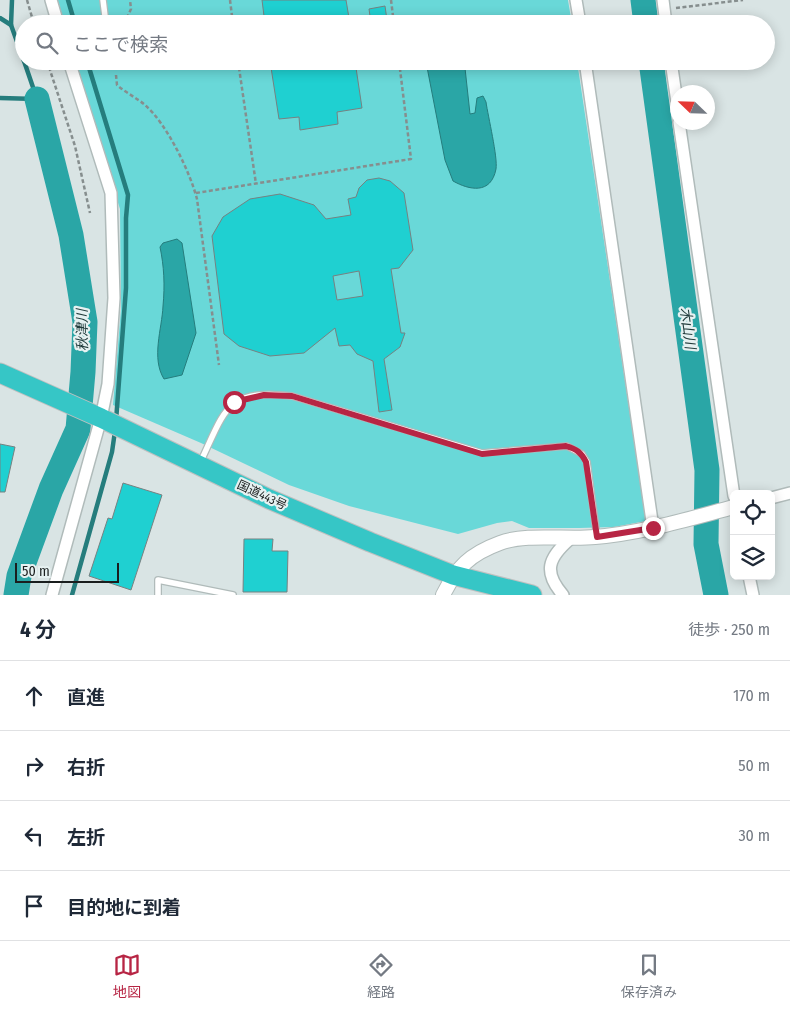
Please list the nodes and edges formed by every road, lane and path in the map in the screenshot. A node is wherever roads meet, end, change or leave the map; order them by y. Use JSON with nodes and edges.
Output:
{"nodes":[{"id":1,"x":27,"y":0,"type":"edge"},
{"id":2,"x":51,"y":0,"type":"edge"},
{"id":3,"x":103,"y":0,"type":"edge"},
{"id":4,"x":130,"y":0,"type":"edge"},
{"id":5,"x":230,"y":0,"type":"edge"},
{"id":6,"x":391,"y":0,"type":"edge"},
{"id":7,"x":576,"y":0,"type":"edge"},
{"id":8,"x":743,"y":0,"type":"edge"},
{"id":9,"x":664,"y":5,"type":"edge"},
{"id":10,"x":31,"y":15,"type":"edge"},
{"id":11,"x":55,"y":15,"type":"edge"},
{"id":12,"x":105,"y":15,"type":"edge"},
{"id":13,"x":128,"y":15,"type":"edge"},
{"id":14,"x":232,"y":15,"type":"edge"},
{"id":15,"x":393,"y":15,"type":"edge"},
{"id":16,"x":578,"y":15,"type":"edge"},
{"id":17,"x":50,"y":70,"type":"edge"},
{"id":18,"x":73,"y":70,"type":"edge"},
{"id":19,"x":115,"y":70,"type":"edge"},
{"id":20,"x":239,"y":70,"type":"edge"},
{"id":21,"x":400,"y":70,"type":"edge"},
{"id":22,"x":586,"y":70,"type":"edge"},
{"id":23,"x":672,"y":70,"type":"edge"},
{"id":24,"x":674,"y":85,"type":"edge"},
{"id":25,"x":680,"y":130,"type":"edge"},
{"id":26,"x":256,"y":184,"type":"junction"},
{"id":27,"x":196,"y":193,"type":"junction"},
{"id":28,"x":90,"y":213,"type":"dead end"},
{"id":29,"x":219,"y":365,"type":"dead end"},
{"id":30,"x":0,"y":373,"type":"edge"},
{"id":31,"x":111,"y":423,"type":"junction"},
{"id":32,"x":200,"y":465,"type":"junction"},
{"id":33,"x":733,"y":490,"type":"edge"},
{"id":34,"x":790,"y":493,"type":"edge"},
{"id":35,"x":775,"y":497,"type":"edge"},
{"id":36,"x":730,"y":508,"type":"edge"},
{"id":37,"x":657,"y":527,"type":"junction"},
{"id":38,"x":597,"y":537,"type":"junction"},
{"id":39,"x":570,"y":539,"type":"junction"},
{"id":40,"x":453,"y":575,"type":"junction"},
{"id":41,"x":750,"y":580,"type":"edge"},
{"id":42,"x":52,"y":595,"type":"edge"},
{"id":43,"x":158,"y":595,"type":"edge"},
{"id":44,"x":233,"y":595,"type":"edge"},
{"id":45,"x":443,"y":595,"type":"edge"},
{"id":46,"x":532,"y":595,"type":"edge"},
{"id":47,"x":563,"y":595,"type":"edge"},
{"id":48,"x":753,"y":595,"type":"edge"}],
"edges":[{"from":1,"to":10,"type":"path"},
{"from":2,"to":11,"type":"street"},
{"from":3,"to":12,"type":"lane"},
{"from":4,"to":13,"type":"path"},
{"from":5,"to":14,"type":"path"},
{"from":6,"to":15,"type":"path"},
{"from":7,"to":16,"type":"street"},
{"from":8,"to":9,"type":"path"},
{"from":17,"to":28,"type":"path"},
{"from":18,"to":31,"type":"street"},
{"from":19,"to":27,"type":"path"},
{"from":20,"to":26,"type":"path"},
{"from":21,"to":26,"type":"path"},
{"from":22,"to":37,"type":"street"},
{"from":23,"to":24,"type":"street"},
{"from":25,"to":33,"type":"street"},
{"from":26,"to":27,"type":"path"},
{"from":27,"to":29,"type":"path"},
{"from":30,"to":31,"type":"highway","name":"国道443号"},
{"from":31,"to":32,"type":"highway","name":"国道443号"},
{"from":31,"to":42,"type":"street"},
{"from":32,"to":38,"type":"lane"},
{"from":32,"to":40,"type":"highway","name":"国道443号"},
{"from":34,"to":35,"type":"street"},
{"from":36,"to":37,"type":"street"},
{"from":37,"to":38,"type":"street"},
{"from":38,"to":39,"type":"street"},
{"from":39,"to":40,"type":"street"},
{"from":39,"to":47,"type":"street"},
{"from":40,"to":45,"type":"street"},
{"from":40,"to":46,"type":"highway","name":"国道443号"},
{"from":41,"to":48,"type":"street"},
{"from":43,"to":44,"type":"lane"}]}
